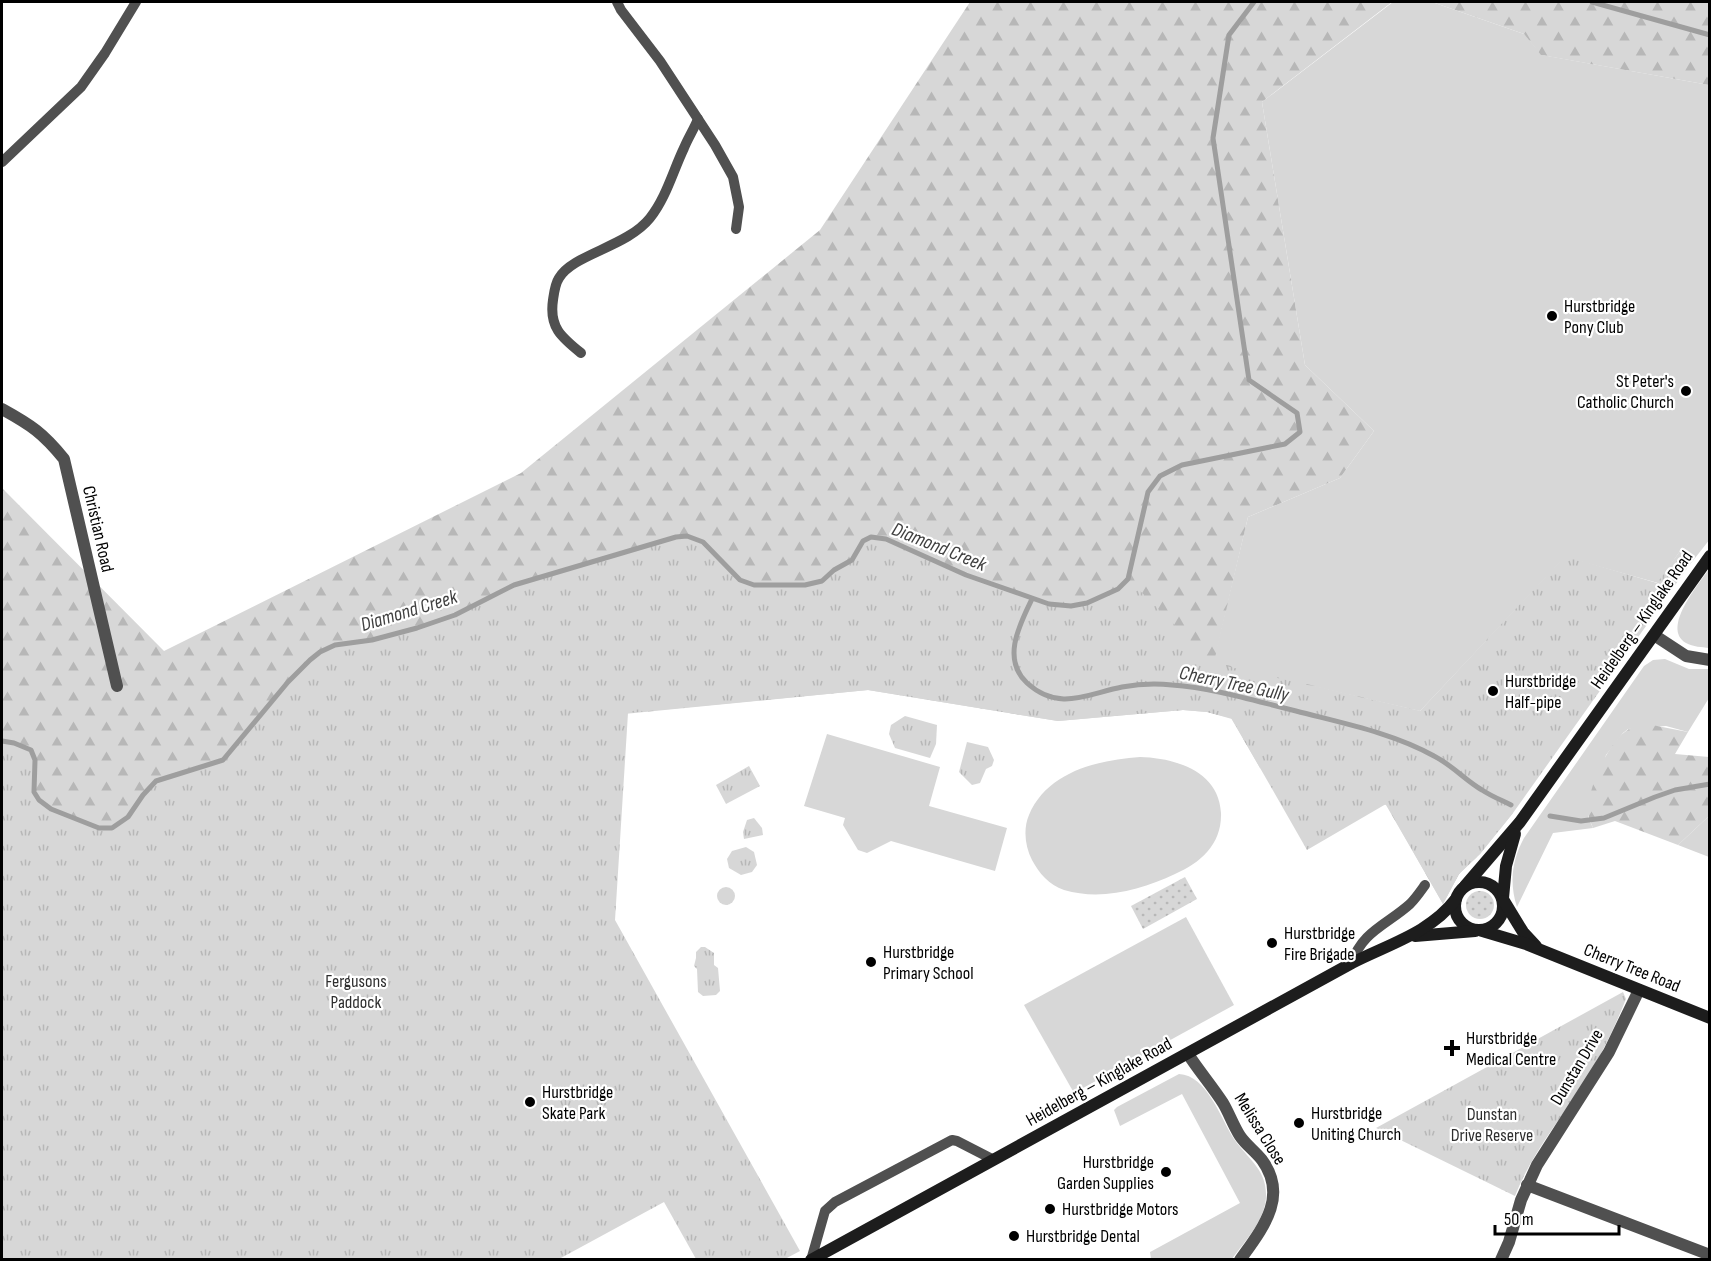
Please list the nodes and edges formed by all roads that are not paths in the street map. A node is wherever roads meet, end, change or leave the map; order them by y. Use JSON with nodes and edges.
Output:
{"nodes":[{"id":1,"x":136,"y":2,"type":"edge"},
{"id":2,"x":617,"y":2,"type":"edge"},
{"id":3,"x":698,"y":119,"type":"junction"},
{"id":4,"x":2,"y":162,"type":"edge"},
{"id":5,"x":736,"y":230,"type":"dead end"},
{"id":6,"x":581,"y":353,"type":"dead end"},
{"id":7,"x":2,"y":410,"type":"edge"},
{"id":8,"x":1710,"y":556,"type":"edge"},
{"id":9,"x":1654,"y":635,"type":"junction"},
{"id":10,"x":1710,"y":660,"type":"edge"},
{"id":11,"x":117,"y":686,"type":"dead end"},
{"id":12,"x":1520,"y":822,"type":"junction"},
{"id":13,"x":1425,"y":885,"type":"dead end"},
{"id":14,"x":1464,"y":886,"type":"junction"},
{"id":15,"x":1456,"y":899,"type":"junction"},
{"id":16,"x":1503,"y":899,"type":"junction"},
{"id":17,"x":1478,"y":930,"type":"junction"},
{"id":18,"x":1405,"y":938,"type":"junction"},
{"id":19,"x":1542,"y":951,"type":"junction"},
{"id":20,"x":1352,"y":963,"type":"junction"},
{"id":21,"x":1639,"y":990,"type":"junction"},
{"id":22,"x":1710,"y":1017,"type":"edge"},
{"id":23,"x":1188,"y":1054,"type":"junction"},
{"id":24,"x":994,"y":1160,"type":"junction"},
{"id":25,"x":1527,"y":1185,"type":"junction"},
{"id":26,"x":1710,"y":1255,"type":"edge"},
{"id":27,"x":811,"y":1260,"type":"edge"},
{"id":28,"x":1240,"y":1260,"type":"edge"},
{"id":29,"x":1501,"y":1260,"type":"edge"}],
"edges":[{"from":1,"to":4,"type":"lane"},
{"from":2,"to":3,"type":"lane"},
{"from":3,"to":5,"type":"lane"},
{"from":3,"to":6,"type":"lane"},
{"from":7,"to":11,"type":"street","name":"Christian Road"},
{"from":8,"to":9,"type":"main road","name":"Heidelberg – Kinglake Road"},
{"from":9,"to":10,"type":"street"},
{"from":9,"to":12,"type":"main road","name":"Heidelberg – Kinglake Road"},
{"from":12,"to":14,"type":"main road","name":"Heidelberg – Kinglake Road"},
{"from":12,"to":16,"type":"main road","name":"Heidelberg – Kinglake Road"},
{"from":13,"to":20,"type":"lane"},
{"from":14,"to":15,"type":"main road"},
{"from":14,"to":16,"type":"main road"},
{"from":15,"to":17,"type":"main road"},
{"from":15,"to":18,"type":"main road","name":"Heidelberg – Kinglake Road"},
{"from":16,"to":17,"type":"main road"},
{"from":16,"to":19,"type":"main road","name":"Cherry Tree Road"},
{"from":17,"to":18,"type":"main road","name":"Heidelberg – Kinglake Road"},
{"from":17,"to":19,"type":"main road","name":"Cherry Tree Road"},
{"from":18,"to":20,"type":"main road","name":"Heidelberg – Kinglake Road"},
{"from":19,"to":21,"type":"main road","name":"Cherry Tree Road"},
{"from":20,"to":23,"type":"main road","name":"Heidelberg – Kinglake Road"},
{"from":21,"to":22,"type":"main road","name":"Cherry Tree Road"},
{"from":21,"to":25,"type":"street","name":"Dunstan Drive"},
{"from":23,"to":24,"type":"main road","name":"Heidelberg – Kinglake Road"},
{"from":23,"to":28,"type":"street","name":"Melissa Close"},
{"from":24,"to":27,"type":"main road","name":"Heidelberg – Kinglake Road"},
{"from":24,"to":27,"type":"lane"},
{"from":25,"to":26,"type":"street"},
{"from":25,"to":29,"type":"street","name":"Dunstan Drive"}]}
